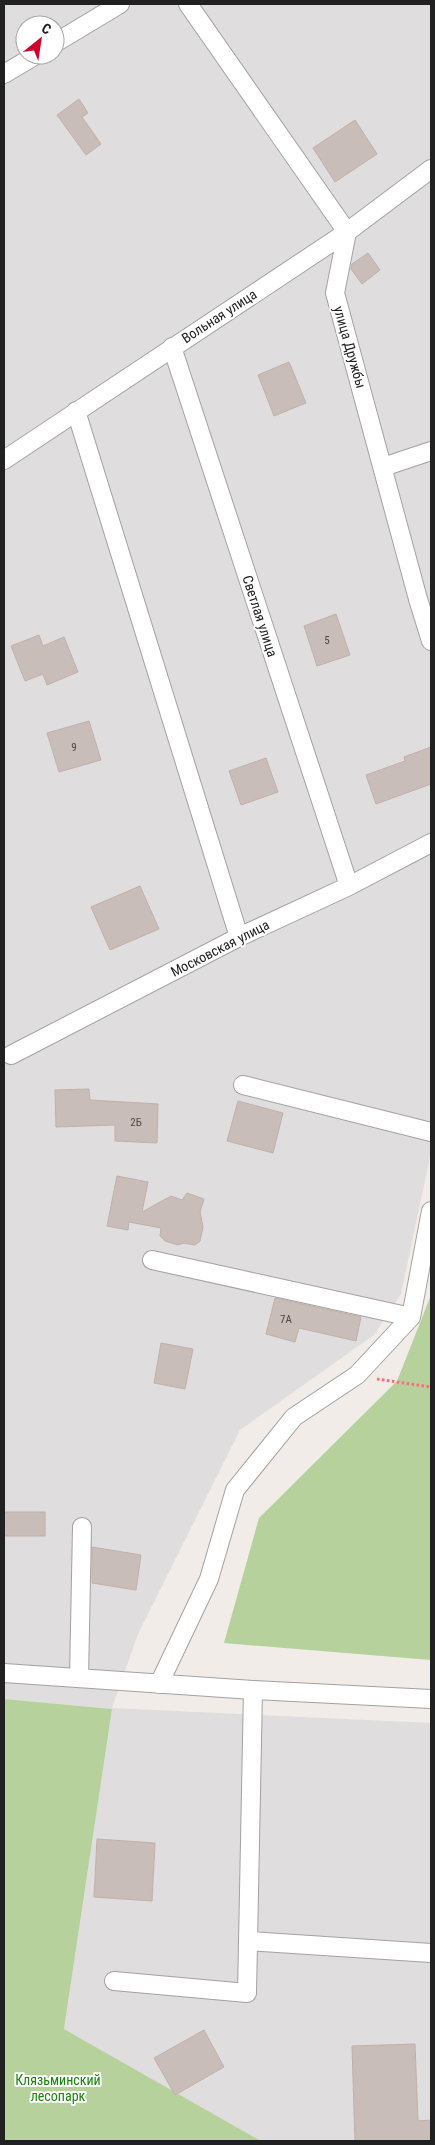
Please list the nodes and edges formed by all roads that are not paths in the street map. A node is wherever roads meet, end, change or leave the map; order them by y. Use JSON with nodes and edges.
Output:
{"nodes":[{"id":1,"x":120,"y":4,"type":"edge"},
{"id":2,"x":188,"y":4,"type":"edge"},
{"id":3,"x":65,"y":37,"type":"edge"},
{"id":4,"x":19,"y":65,"type":"edge"},
{"id":5,"x":4,"y":74,"type":"edge"},
{"id":6,"x":431,"y":169,"type":"edge"},
{"id":7,"x":347,"y":232,"type":"junction"},
{"id":8,"x":172,"y":347,"type":"junction"},
{"id":9,"x":76,"y":411,"type":"junction"},
{"id":10,"x":431,"y":451,"type":"edge"},
{"id":11,"x":4,"y":460,"type":"edge"},
{"id":12,"x":383,"y":467,"type":"junction"},
{"id":13,"x":424,"y":596,"type":"edge"},
{"id":14,"x":431,"y":642,"type":"edge"},
{"id":15,"x":431,"y":843,"type":"edge"},
{"id":16,"x":349,"y":886,"type":"junction"},
{"id":17,"x":239,"y":937,"type":"junction"},
{"id":18,"x":11,"y":1055,"type":"dead end"},
{"id":19,"x":243,"y":1085,"type":"dead end"},
{"id":20,"x":431,"y":1132,"type":"edge"},
{"id":21,"x":431,"y":1211,"type":"edge"},
{"id":22,"x":152,"y":1260,"type":"dead end"},
{"id":23,"x":411,"y":1317,"type":"junction"},
{"id":24,"x":82,"y":1527,"type":"dead end"},
{"id":25,"x":4,"y":1673,"type":"edge"},
{"id":26,"x":79,"y":1678,"type":"junction"},
{"id":27,"x":160,"y":1684,"type":"junction"},
{"id":28,"x":253,"y":1690,"type":"junction"},
{"id":29,"x":431,"y":1700,"type":"edge"},
{"id":30,"x":248,"y":1941,"type":"junction"},
{"id":31,"x":431,"y":1953,"type":"edge"},
{"id":32,"x":114,"y":1981,"type":"dead end"}],
"edges":[{"from":1,"to":3,"type":"street"},
{"from":2,"to":7,"type":"street"},
{"from":4,"to":5,"type":"street"},
{"from":6,"to":7,"type":"street","name":"Вольная улица"},
{"from":7,"to":8,"type":"street","name":"Вольная улица"},
{"from":7,"to":12,"type":"street","name":"улица Дружбы"},
{"from":8,"to":9,"type":"street","name":"Вольная улица"},
{"from":8,"to":16,"type":"street","name":"Светлая улица"},
{"from":9,"to":11,"type":"street","name":"Вольная улица"},
{"from":9,"to":17,"type":"street"},
{"from":10,"to":12,"type":"street"},
{"from":12,"to":13,"type":"street","name":"улица Дружбы"},
{"from":13,"to":14,"type":"street","name":"улица Дружбы"},
{"from":15,"to":16,"type":"street","name":"Московская улица"},
{"from":16,"to":17,"type":"street","name":"Московская улица"},
{"from":17,"to":18,"type":"street","name":"Московская улица"},
{"from":19,"to":20,"type":"street"},
{"from":21,"to":23,"type":"street"},
{"from":22,"to":23,"type":"street"},
{"from":23,"to":27,"type":"street"},
{"from":24,"to":26,"type":"street"},
{"from":25,"to":26,"type":"street"},
{"from":26,"to":27,"type":"street"},
{"from":27,"to":28,"type":"street"},
{"from":28,"to":29,"type":"street"},
{"from":28,"to":30,"type":"street"},
{"from":30,"to":31,"type":"street"},
{"from":30,"to":32,"type":"street"}]}
